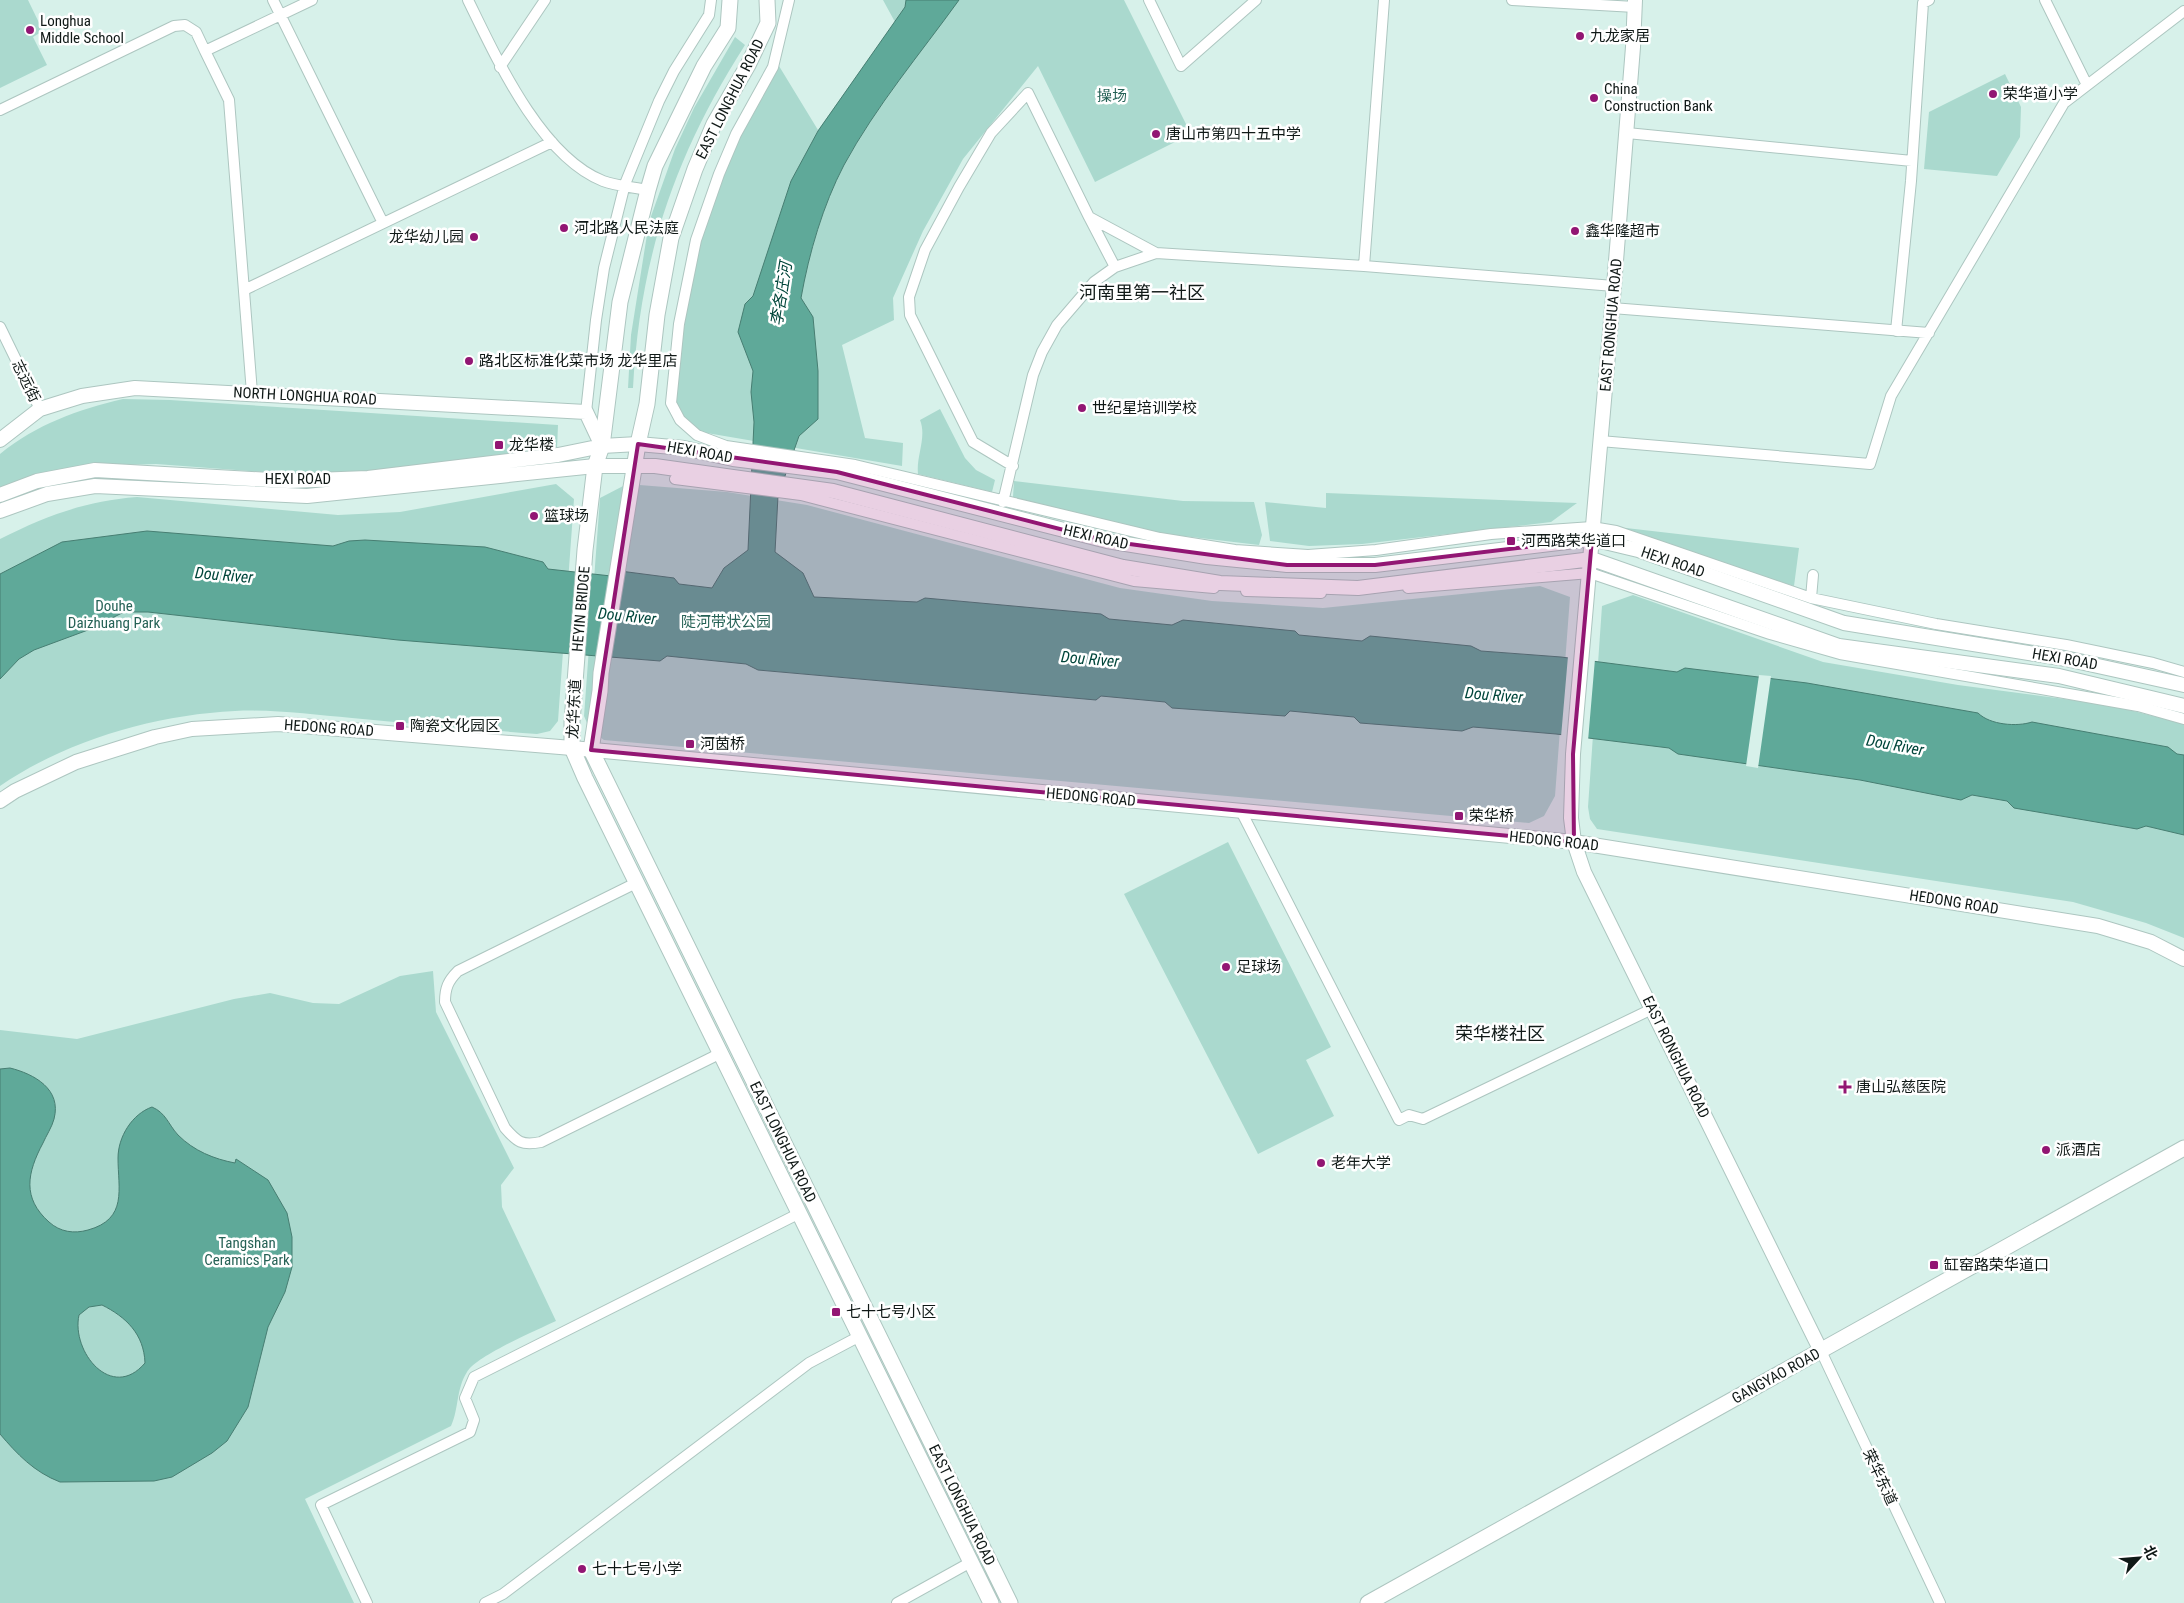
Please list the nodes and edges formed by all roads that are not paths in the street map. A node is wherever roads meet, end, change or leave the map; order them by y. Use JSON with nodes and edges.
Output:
{"nodes":[{"id":1,"x":273,"y":0,"type":"edge"},
{"id":2,"x":312,"y":0,"type":"edge"},
{"id":3,"x":468,"y":0,"type":"edge"},
{"id":4,"x":545,"y":0,"type":"edge"},
{"id":5,"x":711,"y":0,"type":"edge"},
{"id":6,"x":730,"y":0,"type":"edge"},
{"id":7,"x":767,"y":0,"type":"edge"},
{"id":8,"x":789,"y":0,"type":"edge"},
{"id":9,"x":1149,"y":0,"type":"edge"},
{"id":10,"x":1256,"y":0,"type":"edge"},
{"id":11,"x":1384,"y":0,"type":"edge"},
{"id":12,"x":1512,"y":0,"type":"edge"},
{"id":13,"x":1929,"y":0,"type":"edge"},
{"id":14,"x":2045,"y":0,"type":"edge"},
{"id":15,"x":1635,"y":4,"type":"edge"},
{"id":16,"x":2184,"y":11,"type":"edge"},
{"id":17,"x":280,"y":15,"type":"junction"},
{"id":18,"x":205,"y":51,"type":"junction"},
{"id":19,"x":500,"y":67,"type":"junction"},
{"id":20,"x":2087,"y":85,"type":"junction"},
{"id":21,"x":0,"y":110,"type":"edge"},
{"id":22,"x":1627,"y":133,"type":"junction"},
{"id":23,"x":552,"y":142,"type":"junction"},
{"id":24,"x":1912,"y":161,"type":"junction"},
{"id":25,"x":625,"y":184,"type":"junction"},
{"id":26,"x":648,"y":190,"type":"junction"},
{"id":27,"x":1089,"y":217,"type":"junction"},
{"id":28,"x":383,"y":223,"type":"junction"},
{"id":29,"x":1156,"y":253,"type":"junction"},
{"id":30,"x":1364,"y":266,"type":"junction"},
{"id":31,"x":1115,"y":267,"type":"junction"},
{"id":32,"x":1614,"y":286,"type":"junction"},
{"id":33,"x":244,"y":290,"type":"junction"},
{"id":34,"x":1612,"y":308,"type":"junction"},
{"id":35,"x":0,"y":327,"type":"edge"},
{"id":36,"x":1896,"y":331,"type":"junction"},
{"id":37,"x":1929,"y":333,"type":"junction"},
{"id":38,"x":252,"y":393,"type":"junction"},
{"id":39,"x":40,"y":409,"type":"junction"},
{"id":40,"x":586,"y":412,"type":"junction"},
{"id":41,"x":0,"y":440,"type":"edge"},
{"id":42,"x":1600,"y":441,"type":"junction"},
{"id":43,"x":638,"y":444,"type":"junction"},
{"id":44,"x":602,"y":446,"type":"junction"},
{"id":45,"x":805,"y":462,"type":"junction"},
{"id":46,"x":596,"y":466,"type":"junction"},
{"id":47,"x":635,"y":466,"type":"junction"},
{"id":48,"x":1014,"y":466,"type":"junction"},
{"id":49,"x":675,"y":479,"type":"dead end"},
{"id":50,"x":733,"y":481,"type":"junction"},
{"id":51,"x":801,"y":490,"type":"junction"},
{"id":52,"x":0,"y":495,"type":"edge"},
{"id":53,"x":1003,"y":502,"type":"junction"},
{"id":54,"x":0,"y":510,"type":"edge"},
{"id":55,"x":1592,"y":533,"type":"junction"},
{"id":56,"x":1592,"y":559,"type":"junction"},
{"id":57,"x":1590,"y":574,"type":"junction"},
{"id":58,"x":1813,"y":576,"type":"dead end"},
{"id":59,"x":1812,"y":598,"type":"junction"},
{"id":60,"x":1844,"y":623,"type":"junction"},
{"id":61,"x":1839,"y":646,"type":"junction"},
{"id":62,"x":576,"y":669,"type":"joint"},
{"id":63,"x":2184,"y":672,"type":"edge"},
{"id":64,"x":2184,"y":685,"type":"edge"},
{"id":65,"x":2184,"y":706,"type":"edge"},
{"id":66,"x":2184,"y":719,"type":"edge"},
{"id":67,"x":572,"y":748,"type":"junction"},
{"id":68,"x":591,"y":750,"type":"junction"},
{"id":69,"x":0,"y":801,"type":"edge"},
{"id":70,"x":1242,"y":812,"type":"junction"},
{"id":71,"x":1574,"y":842,"type":"junction"},
{"id":72,"x":636,"y":883,"type":"junction"},
{"id":73,"x":2184,"y":959,"type":"edge"},
{"id":74,"x":1652,"y":1010,"type":"junction"},
{"id":75,"x":720,"y":1052,"type":"junction"},
{"id":76,"x":2184,"y":1148,"type":"edge"},
{"id":77,"x":800,"y":1214,"type":"junction"},
{"id":78,"x":860,"y":1336,"type":"junction"},
{"id":79,"x":1821,"y":1351,"type":"junction"},
{"id":80,"x":971,"y":1562,"type":"junction"},
{"id":81,"x":367,"y":1603,"type":"edge"},
{"id":82,"x":485,"y":1603,"type":"edge"},
{"id":83,"x":898,"y":1603,"type":"edge"},
{"id":84,"x":991,"y":1603,"type":"edge"},
{"id":85,"x":1010,"y":1603,"type":"edge"},
{"id":86,"x":1368,"y":1603,"type":"edge"},
{"id":87,"x":1940,"y":1603,"type":"edge"}],
"edges":[{"from":1,"to":17,"type":"street"},
{"from":2,"to":17,"type":"street"},
{"from":3,"to":19,"type":"street"},
{"from":4,"to":19,"type":"street"},
{"from":5,"to":25,"type":"street"},
{"from":6,"to":26,"type":"main road"},
{"from":7,"to":43,"type":"main road","name":"EAST LONGHUA ROAD"},
{"from":8,"to":45,"type":"street"},
{"from":9,"to":10,"type":"street"},
{"from":11,"to":30,"type":"street"},
{"from":12,"to":15,"type":"street"},
{"from":13,"to":24,"type":"street"},
{"from":14,"to":20,"type":"street"},
{"from":15,"to":22,"type":"main road","name":"EAST RONGHUA ROAD"},
{"from":16,"to":20,"type":"street"},
{"from":17,"to":18,"type":"street"},
{"from":17,"to":28,"type":"street"},
{"from":18,"to":21,"type":"street"},
{"from":18,"to":33,"type":"street"},
{"from":19,"to":23,"type":"street"},
{"from":20,"to":37,"type":"street"},
{"from":22,"to":24,"type":"street"},
{"from":22,"to":32,"type":"main road","name":"EAST RONGHUA ROAD"},
{"from":23,"to":25,"type":"street"},
{"from":23,"to":28,"type":"street"},
{"from":24,"to":36,"type":"street"},
{"from":25,"to":26,"type":"street"},
{"from":25,"to":40,"type":"street"},
{"from":26,"to":44,"type":"main road"},
{"from":27,"to":29,"type":"street"},
{"from":27,"to":31,"type":"street"},
{"from":27,"to":48,"type":"street"},
{"from":28,"to":33,"type":"street"},
{"from":29,"to":30,"type":"street"},
{"from":29,"to":31,"type":"street"},
{"from":30,"to":32,"type":"street"},
{"from":31,"to":48,"type":"street"},
{"from":32,"to":34,"type":"main road","name":"EAST RONGHUA ROAD"},
{"from":33,"to":38,"type":"street"},
{"from":34,"to":36,"type":"street"},
{"from":34,"to":42,"type":"main road","name":"EAST RONGHUA ROAD"},
{"from":35,"to":39,"type":"street","name":"志远街"},
{"from":36,"to":37,"type":"street"},
{"from":37,"to":42,"type":"street"},
{"from":38,"to":39,"type":"main road","name":"NORTH LONGHUA ROAD"},
{"from":38,"to":40,"type":"main road","name":"NORTH LONGHUA ROAD"},
{"from":39,"to":41,"type":"main road","name":"NORTH LONGHUA ROAD"},
{"from":40,"to":44,"type":"main road"},
{"from":42,"to":55,"type":"main road","name":"EAST RONGHUA ROAD"},
{"from":43,"to":44,"type":"main road","name":"HEXI ROAD"},
{"from":43,"to":45,"type":"main road","name":"HEXI ROAD"},
{"from":43,"to":47,"type":"main road","name":"EAST LONGHUA ROAD"},
{"from":44,"to":46,"type":"main road"},
{"from":44,"to":52,"type":"main road","name":"HEXI ROAD"},
{"from":45,"to":53,"type":"street"},
{"from":45,"to":55,"type":"main road","name":"HEXI ROAD"},
{"from":46,"to":47,"type":"main road","name":"HEXI ROAD"},
{"from":46,"to":54,"type":"main road","name":"HEXI ROAD"},
{"from":46,"to":62,"type":"main road","name":"HEYIN BRIDGE"},
{"from":47,"to":50,"type":"main road","name":"HEXI ROAD"},
{"from":47,"to":68,"type":"main road","name":"EAST LONGHUA ROAD"},
{"from":48,"to":53,"type":"street"},
{"from":49,"to":50,"type":"street"},
{"from":50,"to":51,"type":"main road","name":"HEXI ROAD"},
{"from":51,"to":56,"type":"main road","name":"HEXI ROAD"},
{"from":51,"to":57,"type":"street"},
{"from":53,"to":55,"type":"street"},
{"from":55,"to":56,"type":"main road","name":"EAST RONGHUA ROAD"},
{"from":55,"to":59,"type":"street"},
{"from":55,"to":60,"type":"main road","name":"HEXI ROAD"},
{"from":56,"to":57,"type":"main road","name":"EAST RONGHUA ROAD"},
{"from":56,"to":61,"type":"main road","name":"HEXI ROAD"},
{"from":57,"to":66,"type":"street"},
{"from":57,"to":71,"type":"main road","name":"EAST RONGHUA ROAD"},
{"from":58,"to":59,"type":"street"},
{"from":59,"to":63,"type":"street"},
{"from":60,"to":61,"type":"main road"},
{"from":60,"to":64,"type":"main road","name":"HEXI ROAD"},
{"from":61,"to":65,"type":"main road","name":"HEXI ROAD"},
{"from":62,"to":67,"type":"main road","name":"龙华东道"},
{"from":67,"to":68,"type":"main road","name":"HEDONG ROAD"},
{"from":67,"to":69,"type":"main road","name":"HEDONG ROAD"},
{"from":67,"to":72,"type":"main road","name":"EAST LONGHUA ROAD"},
{"from":68,"to":70,"type":"main road","name":"HEDONG ROAD"},
{"from":68,"to":85,"type":"main road","name":"EAST LONGHUA ROAD"},
{"from":70,"to":71,"type":"main road","name":"HEDONG ROAD"},
{"from":70,"to":74,"type":"street"},
{"from":71,"to":73,"type":"main road","name":"HEDONG ROAD"},
{"from":71,"to":74,"type":"main road","name":"EAST RONGHUA ROAD"},
{"from":72,"to":75,"type":"main road","name":"EAST LONGHUA ROAD"},
{"from":72,"to":75,"type":"street"},
{"from":74,"to":79,"type":"main road","name":"EAST RONGHUA ROAD"},
{"from":75,"to":77,"type":"main road","name":"EAST LONGHUA ROAD"},
{"from":76,"to":79,"type":"main road","name":"GANGYAO ROAD"},
{"from":77,"to":78,"type":"main road","name":"EAST LONGHUA ROAD"},
{"from":77,"to":81,"type":"street"},
{"from":78,"to":80,"type":"main road","name":"EAST LONGHUA ROAD"},
{"from":78,"to":82,"type":"street"},
{"from":79,"to":86,"type":"main road","name":"GANGYAO ROAD"},
{"from":79,"to":87,"type":"street","name":"荣华东道"},
{"from":80,"to":83,"type":"street"},
{"from":80,"to":84,"type":"main road","name":"EAST LONGHUA ROAD"}]}
